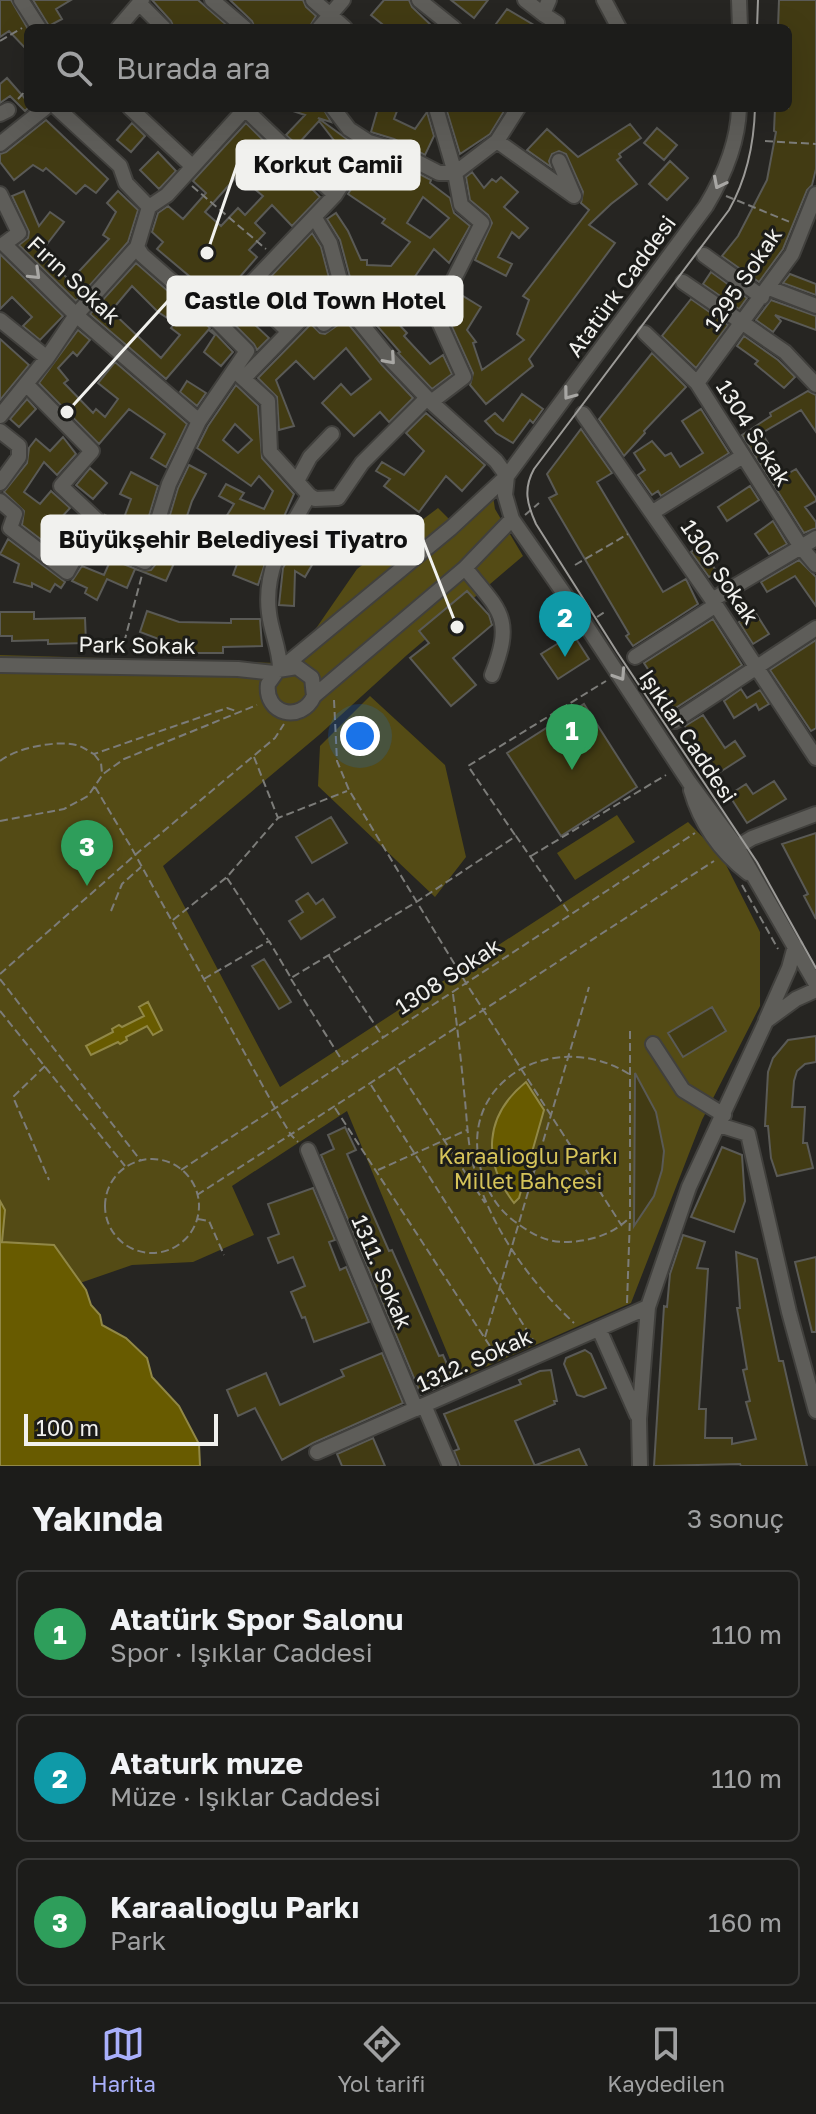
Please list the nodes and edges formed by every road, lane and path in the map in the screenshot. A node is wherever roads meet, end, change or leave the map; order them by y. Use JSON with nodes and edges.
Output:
{"nodes":[{"id":1,"x":21,"y":0,"type":"edge"},
{"id":2,"x":212,"y":0,"type":"edge"},
{"id":3,"x":313,"y":0,"type":"edge"},
{"id":4,"x":343,"y":0,"type":"edge"},
{"id":5,"x":419,"y":0,"type":"edge"},
{"id":6,"x":525,"y":0,"type":"edge"},
{"id":7,"x":604,"y":0,"type":"edge"},
{"id":8,"x":739,"y":0,"type":"edge"},
{"id":9,"x":140,"y":1,"type":"edge"},
{"id":10,"x":546,"y":7,"type":"edge"},
{"id":11,"x":330,"y":15,"type":"junction"},
{"id":12,"x":36,"y":24,"type":"edge"},
{"id":13,"x":121,"y":24,"type":"edge"},
{"id":14,"x":160,"y":24,"type":"edge"},
{"id":15,"x":240,"y":24,"type":"edge"},
{"id":16,"x":322,"y":24,"type":"edge"},
{"id":17,"x":340,"y":24,"type":"edge"},
{"id":18,"x":449,"y":24,"type":"edge"},
{"id":19,"x":557,"y":24,"type":"edge"},
{"id":20,"x":617,"y":24,"type":"edge"},
{"id":21,"x":740,"y":24,"type":"edge"},
{"id":22,"x":24,"y":30,"type":"edge"},
{"id":23,"x":0,"y":41,"type":"edge"},
{"id":24,"x":24,"y":92,"type":"edge"},
{"id":25,"x":4,"y":112,"type":"edge"},
{"id":26,"x":40,"y":112,"type":"edge"},
{"id":27,"x":61,"y":112,"type":"edge"},
{"id":28,"x":134,"y":112,"type":"edge"},
{"id":29,"x":241,"y":112,"type":"edge"},
{"id":30,"x":249,"y":112,"type":"edge"},
{"id":31,"x":336,"y":112,"type":"edge"},
{"id":32,"x":437,"y":112,"type":"edge"},
{"id":33,"x":515,"y":112,"type":"edge"},
{"id":34,"x":738,"y":112,"type":"edge"},
{"id":35,"x":497,"y":141,"type":"junction"},
{"id":36,"x":765,"y":141,"type":"dead end"},
{"id":37,"x":369,"y":142,"type":"junction"},
{"id":38,"x":0,"y":144,"type":"edge"},
{"id":39,"x":816,"y":144,"type":"edge"},
{"id":40,"x":559,"y":161,"type":"dead end"},
{"id":41,"x":187,"y":172,"type":"junction"},
{"id":42,"x":455,"y":173,"type":"junction"},
{"id":43,"x":0,"y":194,"type":"edge"},
{"id":44,"x":816,"y":194,"type":"edge"},
{"id":45,"x":335,"y":195,"type":"junction"},
{"id":46,"x":724,"y":195,"type":"dead end"},
{"id":47,"x":149,"y":207,"type":"junction"},
{"id":48,"x":315,"y":218,"type":"junction"},
{"id":49,"x":810,"y":230,"type":"edge"},
{"id":50,"x":137,"y":247,"type":"junction"},
{"id":51,"x":704,"y":255,"type":"dead end"},
{"id":52,"x":276,"y":258,"type":"junction"},
{"id":53,"x":683,"y":282,"type":"dead end"},
{"id":54,"x":245,"y":290,"type":"junction"},
{"id":55,"x":766,"y":293,"type":"junction"},
{"id":56,"x":347,"y":306,"type":"junction"},
{"id":57,"x":816,"y":306,"type":"edge"},
{"id":58,"x":76,"y":315,"type":"junction"},
{"id":59,"x":0,"y":320,"type":"edge"},
{"id":60,"x":216,"y":320,"type":"junction"},
{"id":61,"x":742,"y":322,"type":"junction"},
{"id":62,"x":288,"y":331,"type":"junction"},
{"id":63,"x":645,"y":333,"type":"dead end"},
{"id":64,"x":47,"y":358,"type":"junction"},
{"id":65,"x":240,"y":374,"type":"junction"},
{"id":66,"x":815,"y":380,"type":"edge"},
{"id":67,"x":697,"y":383,"type":"junction"},
{"id":68,"x":26,"y":384,"type":"junction"},
{"id":69,"x":429,"y":400,"type":"junction"},
{"id":70,"x":583,"y":414,"type":"dead end"},
{"id":71,"x":0,"y":416,"type":"edge"},
{"id":72,"x":199,"y":421,"type":"junction"},
{"id":73,"x":0,"y":431,"type":"edge"},
{"id":74,"x":332,"y":434,"type":"dead end"},
{"id":75,"x":743,"y":456,"type":"junction"},
{"id":76,"x":507,"y":476,"type":"junction"},
{"id":77,"x":297,"y":481,"type":"junction"},
{"id":78,"x":0,"y":483,"type":"edge"},
{"id":79,"x":309,"y":495,"type":"junction"},
{"id":80,"x":0,"y":501,"type":"edge"},
{"id":81,"x":653,"y":512,"type":"junction"},
{"id":82,"x":512,"y":519,"type":"junction"},
{"id":83,"x":628,"y":534,"type":"dead end"},
{"id":84,"x":87,"y":538,"type":"junction"},
{"id":85,"x":816,"y":538,"type":"edge"},
{"id":86,"x":801,"y":547,"type":"junction"},
{"id":87,"x":145,"y":562,"type":"junction"},
{"id":88,"x":575,"y":565,"type":"dead end"},
{"id":89,"x":816,"y":565,"type":"edge"},
{"id":90,"x":465,"y":568,"type":"junction"},
{"id":91,"x":714,"y":602,"type":"junction"},
{"id":92,"x":816,"y":628,"type":"edge"},
{"id":93,"x":635,"y":657,"type":"dead end"},
{"id":94,"x":0,"y":665,"type":"edge"},
{"id":95,"x":118,"y":667,"type":"junction"},
{"id":96,"x":757,"y":667,"type":"junction"},
{"id":97,"x":279,"y":670,"type":"junction"},
{"id":98,"x":492,"y":675,"type":"dead end"},
{"id":99,"x":611,"y":678,"type":"dead end"},
{"id":100,"x":333,"y":681,"type":"junction"},
{"id":101,"x":314,"y":696,"type":"junction"},
{"id":102,"x":260,"y":704,"type":"dead end"},
{"id":103,"x":237,"y":712,"type":"junction"},
{"id":104,"x":291,"y":714,"type":"junction"},
{"id":105,"x":675,"y":721,"type":"dead end"},
{"id":106,"x":94,"y":754,"type":"junction"},
{"id":107,"x":253,"y":756,"type":"junction"},
{"id":108,"x":816,"y":758,"type":"edge"},
{"id":109,"x":0,"y":761,"type":"edge"},
{"id":110,"x":103,"y":774,"type":"junction"},
{"id":111,"x":668,"y":774,"type":"dead end"},
{"id":112,"x":689,"y":782,"type":"junction"},
{"id":113,"x":95,"y":787,"type":"junction"},
{"id":114,"x":349,"y":790,"type":"junction"},
{"id":115,"x":816,"y":814,"type":"edge"},
{"id":116,"x":278,"y":818,"type":"junction"},
{"id":117,"x":0,"y":821,"type":"edge"},
{"id":118,"x":706,"y":826,"type":"junction"},
{"id":119,"x":516,"y":836,"type":"junction"},
{"id":120,"x":731,"y":850,"type":"junction"},
{"id":121,"x":135,"y":855,"type":"junction"},
{"id":122,"x":530,"y":857,"type":"junction"},
{"id":123,"x":142,"y":867,"type":"junction"},
{"id":124,"x":227,"y":877,"type":"junction"},
{"id":125,"x":418,"y":901,"type":"junction"},
{"id":126,"x":111,"y":911,"type":"dead end"},
{"id":127,"x":570,"y":915,"type":"junction"},
{"id":128,"x":172,"y":921,"type":"junction"},
{"id":129,"x":269,"y":941,"type":"junction"},
{"id":130,"x":795,"y":946,"type":"junction"},
{"id":131,"x":329,"y":955,"type":"junction"},
{"id":132,"x":0,"y":974,"type":"edge"},
{"id":133,"x":291,"y":978,"type":"junction"},
{"id":134,"x":0,"y":979,"type":"edge"},
{"id":135,"x":204,"y":979,"type":"junction"},
{"id":136,"x":466,"y":983,"type":"junction"},
{"id":137,"x":589,"y":987,"type":"dead end"},
{"id":138,"x":816,"y":987,"type":"edge"},
{"id":139,"x":453,"y":992,"type":"junction"},
{"id":140,"x":483,"y":1010,"type":"junction"},
{"id":141,"x":0,"y":1011,"type":"edge"},
{"id":142,"x":766,"y":1021,"type":"junction"},
{"id":143,"x":457,"y":1028,"type":"junction"},
{"id":144,"x":630,"y":1030,"type":"dead end"},
{"id":145,"x":383,"y":1037,"type":"junction"},
{"id":146,"x":653,"y":1044,"type":"dead end"},
{"id":147,"x":569,"y":1056,"type":"junction"},
{"id":148,"x":344,"y":1063,"type":"junction"},
{"id":149,"x":45,"y":1066,"type":"junction"},
{"id":150,"x":396,"y":1067,"type":"junction"},
{"id":151,"x":520,"y":1068,"type":"junction"},
{"id":152,"x":629,"y":1074,"type":"junction"},
{"id":153,"x":370,"y":1083,"type":"junction"},
{"id":154,"x":335,"y":1107,"type":"junction"},
{"id":155,"x":275,"y":1108,"type":"junction"},
{"id":156,"x":551,"y":1115,"type":"junction"},
{"id":157,"x":722,"y":1120,"type":"junction"},
{"id":158,"x":467,"y":1130,"type":"junction"},
{"id":159,"x":291,"y":1135,"type":"junction"},
{"id":160,"x":444,"y":1140,"type":"junction"},
{"id":161,"x":308,"y":1150,"type":"joint"},
{"id":162,"x":415,"y":1154,"type":"junction"},
{"id":163,"x":141,"y":1161,"type":"junction"},
{"id":164,"x":126,"y":1168,"type":"junction"},
{"id":165,"x":181,"y":1170,"type":"junction"},
{"id":166,"x":376,"y":1171,"type":"junction"},
{"id":167,"x":49,"y":1180,"type":"dead end"},
{"id":168,"x":197,"y":1195,"type":"junction"},
{"id":169,"x":491,"y":1211,"type":"junction"},
{"id":170,"x":630,"y":1217,"type":"junction"},
{"id":171,"x":197,"y":1218,"type":"junction"},
{"id":172,"x":518,"y":1224,"type":"junction"},
{"id":173,"x":622,"y":1226,"type":"junction"},
{"id":174,"x":511,"y":1247,"type":"junction"},
{"id":175,"x":224,"y":1255,"type":"dead end"},
{"id":176,"x":499,"y":1287,"type":"junction"},
{"id":177,"x":648,"y":1307,"type":"junction"},
{"id":178,"x":628,"y":1316,"type":"junction"},
{"id":179,"x":593,"y":1332,"type":"junction"},
{"id":180,"x":485,"y":1337,"type":"junction"},
{"id":181,"x":542,"y":1354,"type":"junction"},
{"id":182,"x":506,"y":1370,"type":"junction"},
{"id":183,"x":420,"y":1407,"type":"junction"},
{"id":184,"x":816,"y":1411,"type":"edge"},
{"id":185,"x":639,"y":1419,"type":"junction"},
{"id":186,"x":317,"y":1452,"type":"dead end"},
{"id":187,"x":450,"y":1466,"type":"edge"},
{"id":188,"x":640,"y":1466,"type":"edge"}],
"edges":[{"from":1,"to":12,"type":"street"},
{"from":2,"to":15,"type":"street"},
{"from":3,"to":11,"type":"street"},
{"from":4,"to":11,"type":"street"},
{"from":5,"to":18,"type":"street"},
{"from":6,"to":10,"type":"street"},
{"from":7,"to":20,"type":"street"},
{"from":8,"to":21,"type":"street"},
{"from":9,"to":13,"type":"street"},
{"from":9,"to":14,"type":"street"},
{"from":10,"to":19,"type":"street"},
{"from":11,"to":16,"type":"street"},
{"from":11,"to":17,"type":"street"},
{"from":22,"to":23,"type":"path"},
{"from":24,"to":25,"type":"path"},
{"from":26,"to":38,"type":"street"},
{"from":27,"to":47,"type":"street"},
{"from":28,"to":41,"type":"street"},
{"from":29,"to":41,"type":"street"},
{"from":30,"to":45,"type":"street"},
{"from":31,"to":37,"type":"street"},
{"from":32,"to":42,"type":"street"},
{"from":33,"to":35,"type":"street"},
{"from":34,"to":76,"type":"street","name":"Atatürk Caddesi","one_way":true},
{"from":35,"to":40,"type":"street"},
{"from":35,"to":42,"type":"street"},
{"from":36,"to":39,"type":"path"},
{"from":37,"to":42,"type":"street"},
{"from":37,"to":45,"type":"street"},
{"from":41,"to":47,"type":"street"},
{"from":41,"to":52,"type":"path"},
{"from":42,"to":69,"type":"street"},
{"from":43,"to":58,"type":"street","name":"Fırın Sokak","one_way":true},
{"from":44,"to":49,"type":"street","name":"1295 Sokak"},
{"from":45,"to":48,"type":"street"},
{"from":46,"to":49,"type":"path"},
{"from":47,"to":50,"type":"street"},
{"from":48,"to":52,"type":"street"},
{"from":48,"to":56,"type":"street"},
{"from":49,"to":55,"type":"street","name":"1295 Sokak"},
{"from":50,"to":58,"type":"street"},
{"from":50,"to":60,"type":"street"},
{"from":51,"to":55,"type":"street"},
{"from":52,"to":54,"type":"street"},
{"from":53,"to":61,"type":"street"},
{"from":54,"to":60,"type":"street"},
{"from":54,"to":62,"type":"street"},
{"from":55,"to":57,"type":"street"},
{"from":55,"to":61,"type":"street","name":"1295 Sokak"},
{"from":56,"to":62,"type":"street"},
{"from":56,"to":69,"type":"street","one_way":true},
{"from":58,"to":64,"type":"street"},
{"from":58,"to":72,"type":"street","name":"Fırın Sokak"},
{"from":59,"to":64,"type":"street"},
{"from":60,"to":65,"type":"street"},
{"from":61,"to":66,"type":"street"},
{"from":61,"to":67,"type":"street","name":"1295 Sokak"},
{"from":62,"to":65,"type":"street"},
{"from":63,"to":67,"type":"street","name":"1304 Sokak"},
{"from":64,"to":68,"type":"street"},
{"from":65,"to":72,"type":"street"},
{"from":65,"to":77,"type":"street"},
{"from":67,"to":75,"type":"street","name":"1304 Sokak"},
{"from":68,"to":71,"type":"street"},
{"from":68,"to":84,"type":"street"},
{"from":69,"to":76,"type":"street"},
{"from":69,"to":79,"type":"street"},
{"from":70,"to":81,"type":"street","name":"1306 Sokak"},
{"from":72,"to":87,"type":"street"},
{"from":73,"to":78,"type":"street"},
{"from":74,"to":77,"type":"street"},
{"from":75,"to":81,"type":"street"},
{"from":75,"to":86,"type":"street","name":"1304 Sokak"},
{"from":76,"to":82,"type":"street"},
{"from":76,"to":97,"type":"street","name":"Atatürk Caddesi"},
{"from":77,"to":79,"type":"street"},
{"from":79,"to":97,"type":"street"},
{"from":80,"to":84,"type":"street"},
{"from":81,"to":91,"type":"street","name":"1306 Sokak"},
{"from":82,"to":90,"type":"street"},
{"from":82,"to":112,"type":"street","name":"Işıklar Caddesi","one_way":true},
{"from":83,"to":88,"type":"path"},
{"from":84,"to":87,"type":"street"},
{"from":85,"to":86,"type":"street"},
{"from":86,"to":89,"type":"street","name":"1304 Sokak"},
{"from":86,"to":91,"type":"street"},
{"from":87,"to":95,"type":"path"},
{"from":90,"to":98,"type":"street"},
{"from":90,"to":100,"type":"street"},
{"from":91,"to":93,"type":"street"},
{"from":91,"to":96,"type":"street","name":"1306 Sokak"},
{"from":92,"to":96,"type":"street"},
{"from":94,"to":95,"type":"street","name":"Park Sokak"},
{"from":95,"to":97,"type":"street","name":"Park Sokak"},
{"from":96,"to":105,"type":"street"},
{"from":96,"to":108,"type":"street","name":"1306 Sokak"},
{"from":97,"to":101,"type":"street"},
{"from":97,"to":104,"type":"street"},
{"from":99,"to":119,"type":"path"},
{"from":100,"to":101,"type":"street"},
{"from":100,"to":114,"type":"path"},
{"from":101,"to":104,"type":"street"},
{"from":102,"to":103,"type":"path"},
{"from":103,"to":106,"type":"path"},
{"from":103,"to":110,"type":"path"},
{"from":104,"to":107,"type":"path"},
{"from":106,"to":109,"type":"path"},
{"from":106,"to":110,"type":"path"},
{"from":107,"to":116,"type":"path"},
{"from":107,"to":121,"type":"path"},
{"from":110,"to":113,"type":"path"},
{"from":111,"to":122,"type":"path"},
{"from":112,"to":118,"type":"street"},
{"from":112,"to":120,"type":"street","name":"Işıklar Caddesi"},
{"from":113,"to":117,"type":"path"},
{"from":113,"to":121,"type":"path"},
{"from":114,"to":116,"type":"path"},
{"from":114,"to":125,"type":"path"},
{"from":115,"to":120,"type":"street"},
{"from":116,"to":124,"type":"path"},
{"from":118,"to":120,"type":"street"},
{"from":118,"to":127,"type":"path","name":"1308 Sokak"},
{"from":119,"to":122,"type":"path"},
{"from":119,"to":125,"type":"path"},
{"from":120,"to":130,"type":"street","name":"Işıklar Caddesi"},
{"from":120,"to":140,"type":"path"},
{"from":121,"to":123,"type":"path"},
{"from":121,"to":132,"type":"path"},
{"from":122,"to":127,"type":"path"},
{"from":123,"to":126,"type":"path"},
{"from":123,"to":128,"type":"path"},
{"from":124,"to":128,"type":"path"},
{"from":124,"to":129,"type":"path"},
{"from":125,"to":131,"type":"path"},
{"from":125,"to":136,"type":"path"},
{"from":127,"to":136,"type":"path","name":"1308 Sokak"},
{"from":128,"to":135,"type":"path"},
{"from":129,"to":133,"type":"path"},
{"from":129,"to":135,"type":"path"},
{"from":130,"to":138,"type":"street","name":"Işıklar Caddesi"},
{"from":130,"to":142,"type":"street"},
{"from":131,"to":133,"type":"path"},
{"from":131,"to":145,"type":"path"},
{"from":133,"to":148,"type":"path"},
{"from":134,"to":163,"type":"path"},
{"from":135,"to":155,"type":"path"},
{"from":136,"to":139,"type":"path","name":"1308 Sokak"},
{"from":136,"to":140,"type":"path"},
{"from":137,"to":147,"type":"path"},
{"from":138,"to":142,"type":"street"},
{"from":139,"to":143,"type":"path"},
{"from":139,"to":145,"type":"path","name":"1308 Sokak"},
{"from":140,"to":143,"type":"path"},
{"from":140,"to":151,"type":"path"},
{"from":141,"to":149,"type":"path"},
{"from":142,"to":157,"type":"street"},
{"from":143,"to":150,"type":"path"},
{"from":143,"to":158,"type":"path"},
{"from":144,"to":152,"type":"path"},
{"from":145,"to":148,"type":"path","name":"1308 Sokak"},
{"from":146,"to":157,"type":"street"},
{"from":147,"to":151,"type":"path"},
{"from":147,"to":152,"type":"path"},
{"from":147,"to":156,"type":"path"},
{"from":148,"to":155,"type":"path","name":"1308 Sokak"},
{"from":149,"to":164,"type":"path"},
{"from":149,"to":167,"type":"path"},
{"from":150,"to":153,"type":"path"},
{"from":150,"to":160,"type":"path"},
{"from":151,"to":156,"type":"path"},
{"from":151,"to":172,"type":"path"},
{"from":152,"to":170,"type":"path"},
{"from":153,"to":154,"type":"path"},
{"from":153,"to":162,"type":"path"},
{"from":154,"to":159,"type":"path"},
{"from":154,"to":166,"type":"path"},
{"from":155,"to":159,"type":"path"},
{"from":155,"to":165,"type":"path","name":"1308 Sokak"},
{"from":156,"to":172,"type":"path"},
{"from":156,"to":173,"type":"path"},
{"from":157,"to":177,"type":"street"},
{"from":157,"to":184,"type":"street"},
{"from":158,"to":160,"type":"path"},
{"from":158,"to":169,"type":"path"},
{"from":159,"to":161,"type":"path"},
{"from":159,"to":168,"type":"path"},
{"from":160,"to":162,"type":"path"},
{"from":160,"to":169,"type":"path"},
{"from":161,"to":183,"type":"street","name":"1311. Sokak"},
{"from":162,"to":166,"type":"path"},
{"from":162,"to":176,"type":"path"},
{"from":163,"to":164,"type":"path"},
{"from":163,"to":165,"type":"path"},
{"from":164,"to":171,"type":"path"},
{"from":165,"to":168,"type":"path"},
{"from":166,"to":180,"type":"path"},
{"from":168,"to":171,"type":"path"},
{"from":169,"to":174,"type":"path"},
{"from":170,"to":173,"type":"path"},
{"from":170,"to":178,"type":"path"},
{"from":171,"to":175,"type":"path"},
{"from":172,"to":173,"type":"path"},
{"from":172,"to":174,"type":"path"},
{"from":174,"to":176,"type":"path"},
{"from":174,"to":179,"type":"path"},
{"from":176,"to":180,"type":"path"},
{"from":176,"to":181,"type":"path"},
{"from":177,"to":178,"type":"street","name":"1312. Sokak"},
{"from":177,"to":185,"type":"street"},
{"from":178,"to":179,"type":"street","name":"1312. Sokak"},
{"from":179,"to":181,"type":"street","name":"1312. Sokak"},
{"from":179,"to":185,"type":"street"},
{"from":180,"to":182,"type":"path"},
{"from":181,"to":182,"type":"street","name":"1312. Sokak"},
{"from":182,"to":183,"type":"street","name":"1312. Sokak"},
{"from":183,"to":186,"type":"street","name":"1312. Sokak"},
{"from":183,"to":187,"type":"street","name":"1311. Sokak"},
{"from":185,"to":188,"type":"street"}]}
